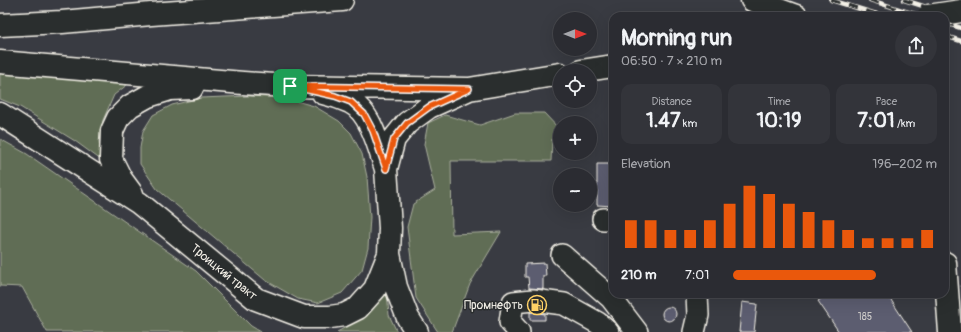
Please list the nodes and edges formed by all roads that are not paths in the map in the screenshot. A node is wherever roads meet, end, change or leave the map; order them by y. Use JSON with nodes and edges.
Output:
{"nodes":[{"id":1,"x":342,"y":0,"type":"edge"},
{"id":2,"x":752,"y":0,"type":"edge"},
{"id":3,"x":961,"y":11,"type":"edge"},
{"id":4,"x":785,"y":12,"type":"edge"},
{"id":5,"x":949,"y":13,"type":"edge"},
{"id":6,"x":0,"y":25,"type":"edge"},
{"id":7,"x":0,"y":62,"type":"edge"},
{"id":8,"x":609,"y":67,"type":"edge"},
{"id":9,"x":597,"y":69,"type":"edge"},
{"id":10,"x":553,"y":75,"type":"edge"},
{"id":11,"x":243,"y":83,"type":"junction"},
{"id":12,"x":290,"y":86,"type":"junction"},
{"id":13,"x":469,"y":89,"type":"junction"},
{"id":14,"x":0,"y":114,"type":"edge"},
{"id":15,"x":386,"y":169,"type":"junction"},
{"id":16,"x":139,"y":203,"type":"junction"},
{"id":17,"x":389,"y":254,"type":"junction"},
{"id":18,"x":562,"y":255,"type":"dead end"},
{"id":19,"x":609,"y":295,"type":"edge"},
{"id":20,"x":612,"y":298,"type":"edge"},
{"id":21,"x":697,"y":298,"type":"edge"},
{"id":22,"x":948,"y":298,"type":"edge"},
{"id":23,"x":256,"y":299,"type":"junction"},
{"id":24,"x":300,"y":332,"type":"edge"},
{"id":25,"x":417,"y":332,"type":"edge"},
{"id":26,"x":519,"y":332,"type":"edge"},
{"id":27,"x":608,"y":332,"type":"edge"},
{"id":28,"x":637,"y":332,"type":"edge"},
{"id":29,"x":694,"y":332,"type":"edge"},
{"id":30,"x":950,"y":332,"type":"edge"}],
"edges":[{"from":1,"to":6,"type":"main road"},
{"from":2,"to":4,"type":"main road"},
{"from":3,"to":5,"type":"main road","bridge":true},
{"from":7,"to":11,"type":"main road","name":"Троицкий тракт"},
{"from":8,"to":9,"type":"main road"},
{"from":10,"to":13,"type":"main road","name":"Троицкий тракт"},
{"from":11,"to":12,"type":"main road","name":"Троицкий тракт"},
{"from":11,"to":16,"type":"main road"},
{"from":12,"to":13,"type":"main road","name":"Троицкий тракт"},
{"from":12,"to":15,"type":"main road"},
{"from":13,"to":15,"type":"main road","name":"Троицкий тракт"},
{"from":14,"to":16,"type":"main road","name":"Троицкий тракт"},
{"from":15,"to":17,"type":"main road","name":"Троицкий тракт"},
{"from":16,"to":23,"type":"main road","name":"Троицкий тракт"},
{"from":17,"to":23,"type":"main road","name":"Троицкий тракт"},
{"from":17,"to":25,"type":"main road"},
{"from":18,"to":19,"type":"lane"},
{"from":20,"to":28,"type":"lane"},
{"from":21,"to":29,"type":"lane"},
{"from":22,"to":30,"type":"main road"},
{"from":23,"to":24,"type":"main road"},
{"from":26,"to":27,"type":"lane"}]}
